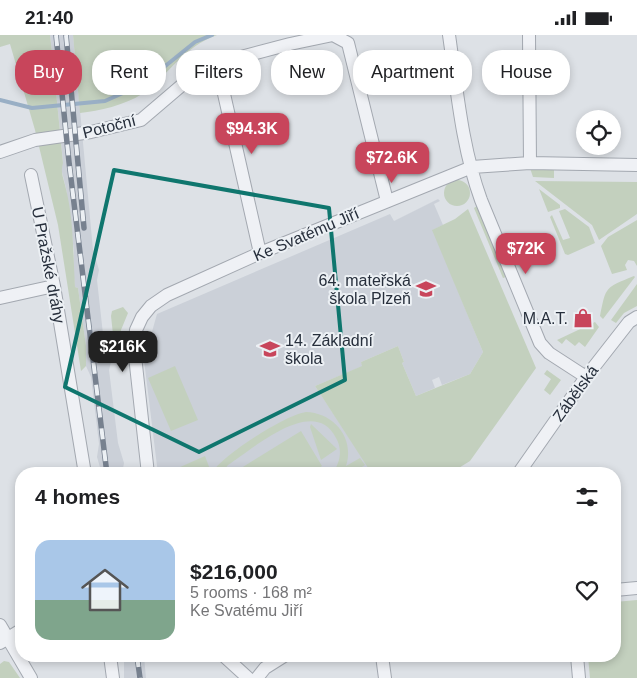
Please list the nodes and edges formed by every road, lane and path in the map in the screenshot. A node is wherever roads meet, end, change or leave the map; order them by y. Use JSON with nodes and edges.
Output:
{"nodes":[{"id":1,"x":449,"y":35,"type":"edge"},
{"id":2,"x":529,"y":35,"type":"edge"},
{"id":3,"x":261,"y":51,"type":"edge"},
{"id":4,"x":176,"y":90,"type":"edge"},
{"id":5,"x":224,"y":95,"type":"edge"},
{"id":6,"x":0,"y":152,"type":"edge"},
{"id":7,"x":530,"y":163,"type":"junction"},
{"id":8,"x":637,"y":165,"type":"edge"},
{"id":9,"x":472,"y":167,"type":"junction"},
{"id":10,"x":31,"y":175,"type":"dead end"},
{"id":11,"x":387,"y":201,"type":"junction"},
{"id":12,"x":260,"y":253,"type":"junction"},
{"id":13,"x":54,"y":286,"type":"junction"},
{"id":14,"x":0,"y":298,"type":"edge"},
{"id":15,"x":637,"y":317,"type":"edge"},
{"id":16,"x":586,"y":377,"type":"junction"},
{"id":17,"x":84,"y":467,"type":"edge"},
{"id":18,"x":147,"y":467,"type":"edge"},
{"id":19,"x":523,"y":467,"type":"edge"},
{"id":20,"x":637,"y":588,"type":"edge"},
{"id":21,"x":621,"y":589,"type":"edge"},
{"id":22,"x":0,"y":625,"type":"edge"},
{"id":23,"x":15,"y":633,"type":"edge"},
{"id":24,"x":4,"y":640,"type":"edge"},
{"id":25,"x":15,"y":655,"type":"edge"},
{"id":26,"x":20,"y":662,"type":"edge"},
{"id":27,"x":111,"y":662,"type":"edge"},
{"id":28,"x":231,"y":662,"type":"edge"},
{"id":29,"x":274,"y":662,"type":"edge"},
{"id":30,"x":383,"y":662,"type":"edge"},
{"id":31,"x":578,"y":662,"type":"edge"},
{"id":32,"x":31,"y":678,"type":"edge"},
{"id":33,"x":113,"y":678,"type":"edge"},
{"id":34,"x":248,"y":678,"type":"edge"},
{"id":35,"x":257,"y":678,"type":"edge"},
{"id":36,"x":384,"y":678,"type":"edge"},
{"id":37,"x":579,"y":678,"type":"edge"}],
"edges":[{"from":1,"to":9,"type":"street"},
{"from":2,"to":7,"type":"street"},
{"from":3,"to":11,"type":"street","name":"Potoční"},
{"from":4,"to":6,"type":"street","name":"Potoční"},
{"from":5,"to":12,"type":"street"},
{"from":7,"to":8,"type":"street","name":"Ke Svatému Jiří"},
{"from":7,"to":9,"type":"street","name":"Ke Svatému Jiří"},
{"from":9,"to":11,"type":"street","name":"Ke Svatému Jiří"},
{"from":9,"to":16,"type":"street"},
{"from":10,"to":13,"type":"street","name":"U Pražské dráhy"},
{"from":11,"to":12,"type":"street","name":"Ke Svatému Jiří"},
{"from":12,"to":18,"type":"street","name":"Ke Svatému Jiří"},
{"from":13,"to":14,"type":"street"},
{"from":13,"to":17,"type":"street","name":"U Pražské dráhy"},
{"from":15,"to":16,"type":"street","name":"Zábělská"},
{"from":16,"to":19,"type":"street","name":"Zábělská"},
{"from":20,"to":21,"type":"street"},
{"from":22,"to":24,"type":"street"},
{"from":23,"to":24,"type":"street"},
{"from":24,"to":25,"type":"street"},
{"from":26,"to":32,"type":"street"},
{"from":27,"to":33,"type":"street"},
{"from":28,"to":34,"type":"street"},
{"from":29,"to":35,"type":"street"},
{"from":30,"to":36,"type":"street"},
{"from":31,"to":37,"type":"street"}]}
